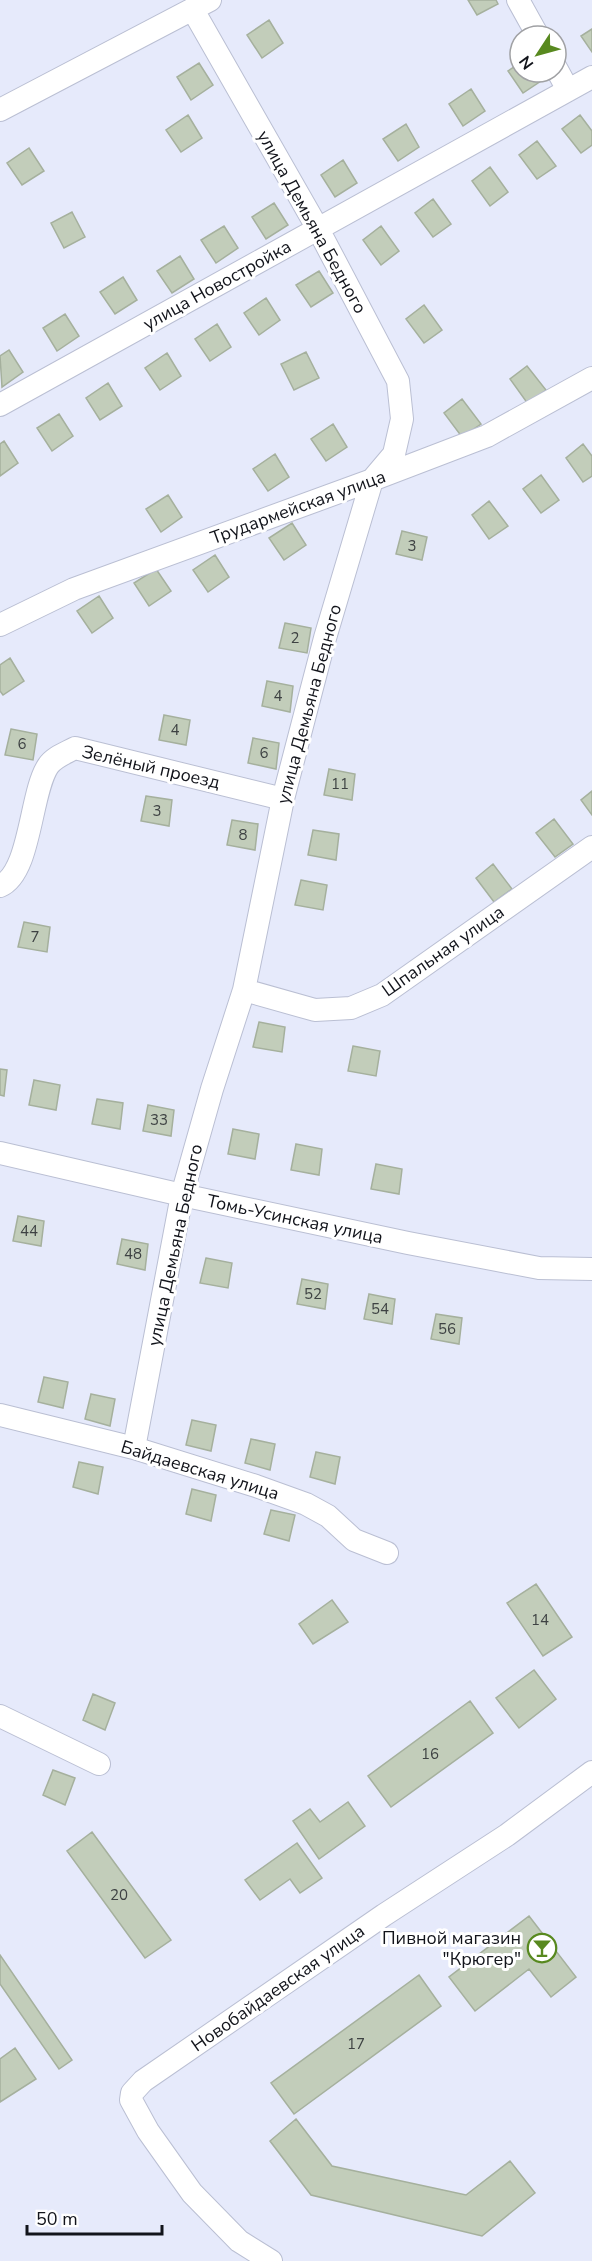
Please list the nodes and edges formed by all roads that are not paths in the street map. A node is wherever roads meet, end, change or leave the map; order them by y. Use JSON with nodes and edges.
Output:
{"nodes":[{"id":1,"x":518,"y":0,"type":"edge"},
{"id":2,"x":201,"y":5,"type":"edge"},
{"id":3,"x":531,"y":24,"type":"edge"},
{"id":4,"x":592,"y":77,"type":"edge"},
{"id":5,"x":565,"y":84,"type":"edge"},
{"id":6,"x":568,"y":90,"type":"junction"},
{"id":7,"x":0,"y":111,"type":"edge"},
{"id":8,"x":318,"y":229,"type":"junction"},
{"id":9,"x":592,"y":378,"type":"edge"},
{"id":10,"x":0,"y":405,"type":"edge"},
{"id":11,"x":372,"y":480,"type":"junction"},
{"id":12,"x":0,"y":625,"type":"edge"},
{"id":13,"x":283,"y":799,"type":"junction"},
{"id":14,"x":592,"y":847,"type":"edge"},
{"id":15,"x":0,"y":886,"type":"edge"},
{"id":16,"x":244,"y":990,"type":"junction"},
{"id":17,"x":0,"y":1152,"type":"edge"},
{"id":18,"x":182,"y":1196,"type":"junction"},
{"id":19,"x":592,"y":1269,"type":"edge"},
{"id":20,"x":0,"y":1415,"type":"edge"},
{"id":21,"x":134,"y":1448,"type":"junction"},
{"id":22,"x":387,"y":1553,"type":"dead end"},
{"id":23,"x":0,"y":1716,"type":"edge"},
{"id":24,"x":99,"y":1764,"type":"dead end"},
{"id":25,"x":592,"y":1772,"type":"edge"},
{"id":26,"x":271,"y":2261,"type":"edge"}],
"edges":[{"from":1,"to":3,"type":"street"},
{"from":2,"to":7,"type":"street"},
{"from":2,"to":8,"type":"street","name":"улица Демьяна Бедного"},
{"from":4,"to":6,"type":"street","name":"улица Новостройка"},
{"from":5,"to":6,"type":"street"},
{"from":6,"to":8,"type":"street","name":"улица Новостройка"},
{"from":8,"to":10,"type":"street","name":"улица Новостройка"},
{"from":8,"to":11,"type":"street","name":"улица Демьяна Бедного"},
{"from":9,"to":11,"type":"street","name":"Трудармейская улица"},
{"from":11,"to":12,"type":"street","name":"Трудармейская улица"},
{"from":11,"to":13,"type":"street","name":"улица Демьяна Бедного"},
{"from":13,"to":15,"type":"street","name":"Зелёный проезд"},
{"from":13,"to":16,"type":"street","name":"улица Демьяна Бедного"},
{"from":14,"to":16,"type":"street","name":"Шпальная улица"},
{"from":16,"to":18,"type":"street","name":"улица Демьяна Бедного"},
{"from":17,"to":18,"type":"street","name":"Томь-Усинская улица"},
{"from":18,"to":19,"type":"street","name":"Томь-Усинская улица"},
{"from":18,"to":21,"type":"street","name":"улица Демьяна Бедного"},
{"from":20,"to":21,"type":"street","name":"Байдаевская улица"},
{"from":21,"to":22,"type":"street","name":"Байдаевская улица"},
{"from":23,"to":24,"type":"street"},
{"from":25,"to":26,"type":"street","name":"Новобайдаевская улица"}]}
